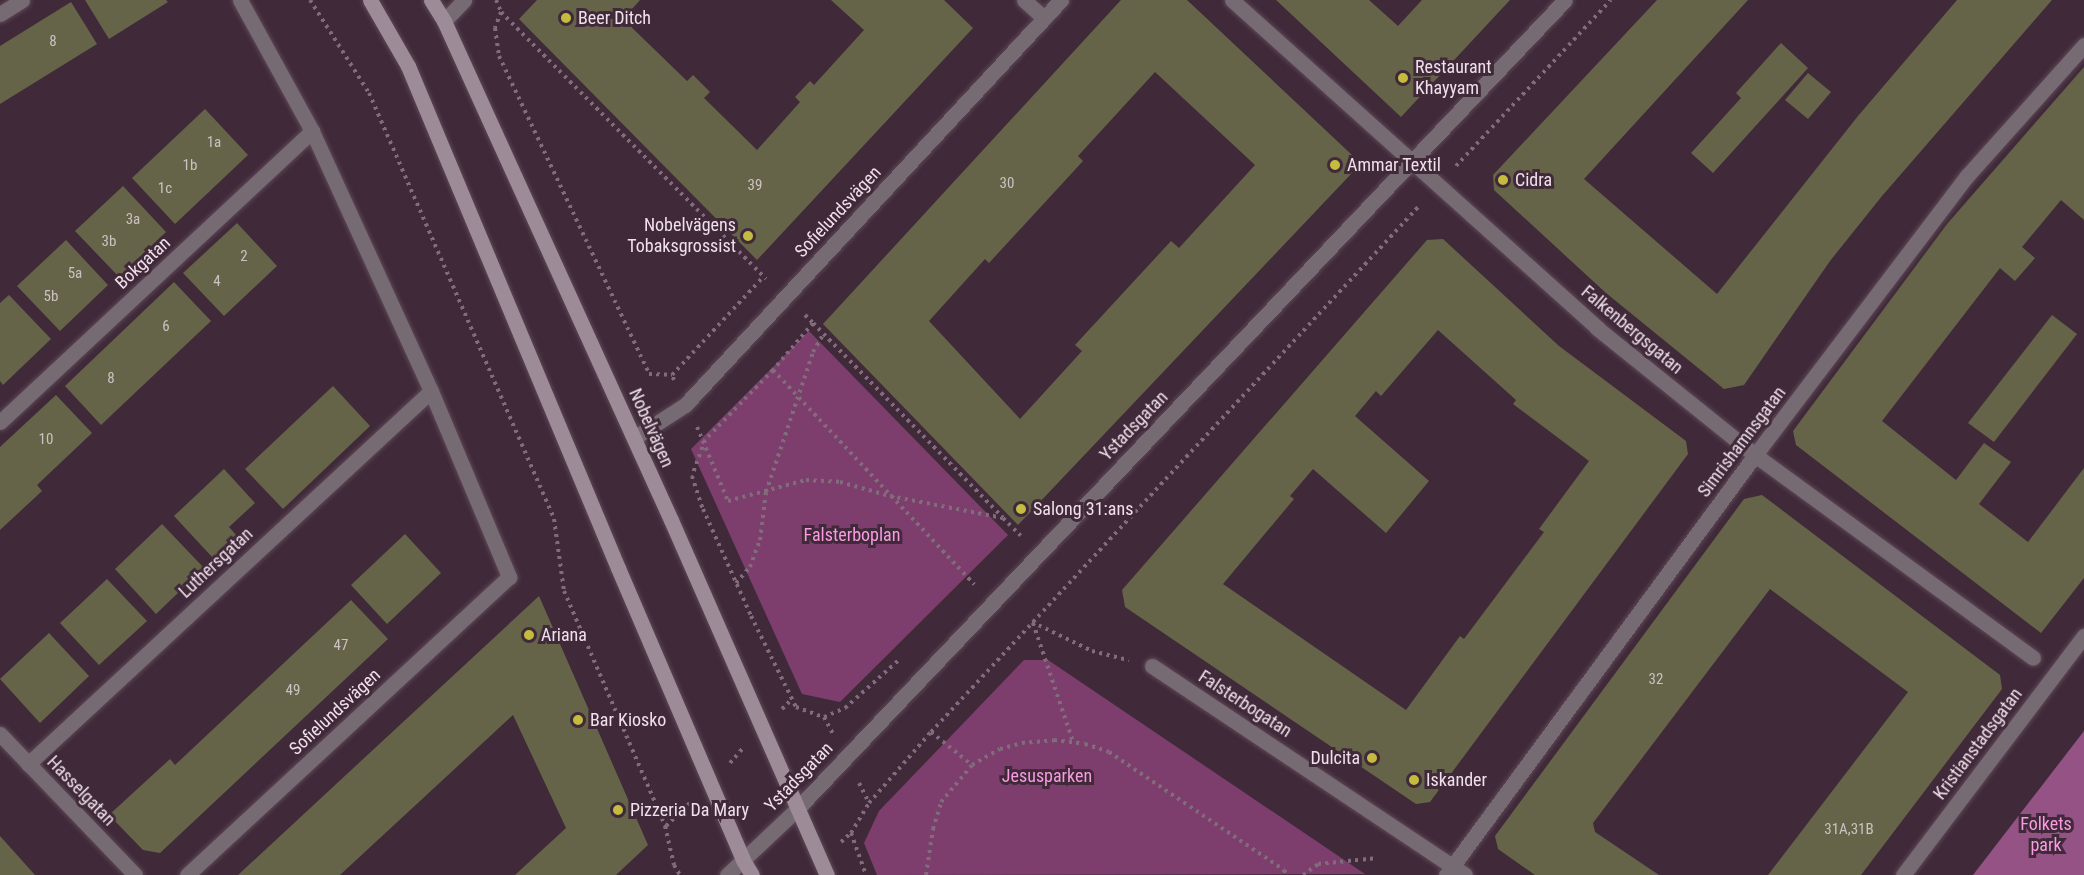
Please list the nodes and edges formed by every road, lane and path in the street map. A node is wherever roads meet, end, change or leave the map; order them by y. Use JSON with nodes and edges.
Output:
{"nodes":[{"id":1,"x":22,"y":0,"type":"edge"},
{"id":2,"x":240,"y":0,"type":"edge"},
{"id":3,"x":310,"y":0,"type":"edge"},
{"id":4,"x":370,"y":0,"type":"edge"},
{"id":5,"x":431,"y":0,"type":"edge"},
{"id":6,"x":464,"y":0,"type":"edge"},
{"id":7,"x":496,"y":0,"type":"edge"},
{"id":8,"x":1024,"y":0,"type":"edge"},
{"id":9,"x":1061,"y":0,"type":"edge"},
{"id":10,"x":1232,"y":0,"type":"edge"},
{"id":11,"x":1565,"y":0,"type":"edge"},
{"id":12,"x":1611,"y":0,"type":"edge"},
{"id":13,"x":0,"y":14,"type":"edge"},
{"id":14,"x":1044,"y":18,"type":"junction"},
{"id":15,"x":444,"y":21,"type":"junction"},
{"id":16,"x":2084,"y":45,"type":"edge"},
{"id":17,"x":312,"y":132,"type":"junction"},
{"id":18,"x":1411,"y":162,"type":"junction"},
{"id":19,"x":1437,"y":187,"type":"junction"},
{"id":20,"x":813,"y":323,"type":"dead end"},
{"id":21,"x":824,"y":333,"type":"junction"},
{"id":22,"x":773,"y":370,"type":"dead end"},
{"id":23,"x":672,"y":375,"type":"dead end"},
{"id":24,"x":431,"y":391,"type":"junction"},
{"id":25,"x":798,"y":398,"type":"junction"},
{"id":26,"x":0,"y":423,"type":"edge"},
{"id":27,"x":634,"y":438,"type":"junction"},
{"id":28,"x":705,"y":440,"type":"dead end"},
{"id":29,"x":1755,"y":455,"type":"junction"},
{"id":30,"x":766,"y":492,"type":"junction"},
{"id":31,"x":890,"y":496,"type":"junction"},
{"id":32,"x":1003,"y":518,"type":"junction"},
{"id":33,"x":1038,"y":554,"type":"junction"},
{"id":34,"x":967,"y":576,"type":"dead end"},
{"id":35,"x":736,"y":583,"type":"dead end"},
{"id":36,"x":1032,"y":622,"type":"junction"},
{"id":37,"x":2084,"y":636,"type":"edge"},
{"id":38,"x":2033,"y":658,"type":"dead end"},
{"id":39,"x":1152,"y":666,"type":"joint"},
{"id":40,"x":931,"y":732,"type":"junction"},
{"id":41,"x":0,"y":734,"type":"edge"},
{"id":42,"x":1073,"y":742,"type":"junction"},
{"id":43,"x":28,"y":764,"type":"junction"},
{"id":44,"x":972,"y":765,"type":"junction"},
{"id":45,"x":797,"y":809,"type":"junction"},
{"id":46,"x":1378,"y":858,"type":"dead end"},
{"id":47,"x":743,"y":860,"type":"junction"},
{"id":48,"x":1455,"y":872,"type":"edge"},
{"id":49,"x":865,"y":873,"type":"edge"},
{"id":50,"x":135,"y":875,"type":"edge"},
{"id":51,"x":188,"y":875,"type":"edge"},
{"id":52,"x":680,"y":875,"type":"edge"},
{"id":53,"x":727,"y":875,"type":"edge"},
{"id":54,"x":752,"y":875,"type":"edge"},
{"id":55,"x":827,"y":875,"type":"edge"},
{"id":56,"x":860,"y":875,"type":"edge"},
{"id":57,"x":926,"y":875,"type":"edge"},
{"id":58,"x":1287,"y":875,"type":"edge"},
{"id":59,"x":1303,"y":875,"type":"edge"},
{"id":60,"x":1903,"y":875,"type":"edge"}],
"edges":[{"from":1,"to":13,"type":"street"},
{"from":2,"to":17,"type":"street"},
{"from":3,"to":52,"type":"path"},
{"from":4,"to":47,"type":"main road"},
{"from":5,"to":15,"type":"main road","name":"Nobelvägen"},
{"from":6,"to":15,"type":"street"},
{"from":7,"to":23,"type":"path"},
{"from":8,"to":14,"type":"street"},
{"from":9,"to":14,"type":"street","name":"Sofielundsvägen"},
{"from":10,"to":18,"type":"street","name":"Falkenbergsgatan"},
{"from":11,"to":18,"type":"street","name":"Ystadsgatan"},
{"from":12,"to":19,"type":"path"},
{"from":14,"to":27,"type":"street","name":"Sofielundsvägen"},
{"from":15,"to":27,"type":"main road","name":"Nobelvägen"},
{"from":16,"to":29,"type":"street","name":"Simrishamnsgatan"},
{"from":17,"to":24,"type":"street"},
{"from":17,"to":26,"type":"street","name":"Bokgatan"},
{"from":18,"to":19,"type":"street","name":"Falkenbergsgatan"},
{"from":18,"to":33,"type":"street","name":"Ystadsgatan"},
{"from":19,"to":29,"type":"street","name":"Falkenbergsgatan"},
{"from":19,"to":36,"type":"path"},
{"from":20,"to":21,"type":"path"},
{"from":21,"to":25,"type":"path"},
{"from":21,"to":32,"type":"path"},
{"from":22,"to":25,"type":"path"},
{"from":24,"to":43,"type":"street","name":"Luthersgatan"},
{"from":24,"to":51,"type":"street","name":"Sofielundsvägen"},
{"from":25,"to":30,"type":"path"},
{"from":25,"to":31,"type":"path"},
{"from":27,"to":45,"type":"main road","name":"Nobelvägen"},
{"from":28,"to":30,"type":"path"},
{"from":29,"to":38,"type":"street","name":"Falkenbergsgatan"},
{"from":29,"to":48,"type":"street","name":"Simrishamnsgatan"},
{"from":30,"to":31,"type":"path"},
{"from":30,"to":35,"type":"path"},
{"from":31,"to":32,"type":"path"},
{"from":31,"to":34,"type":"path"},
{"from":32,"to":33,"type":"path"},
{"from":33,"to":45,"type":"street","name":"Ystadsgatan"},
{"from":36,"to":39,"type":"path"},
{"from":36,"to":40,"type":"path"},
{"from":36,"to":42,"type":"path"},
{"from":37,"to":60,"type":"street","name":"Kristianstadsgatan"},
{"from":39,"to":48,"type":"street","name":"Falsterbogatan"},
{"from":40,"to":44,"type":"path"},
{"from":40,"to":49,"type":"path"},
{"from":41,"to":43,"type":"street","name":"Hasselgatan"},
{"from":42,"to":44,"type":"path"},
{"from":42,"to":58,"type":"path"},
{"from":43,"to":50,"type":"street","name":"Hasselgatan"},
{"from":44,"to":57,"type":"path"},
{"from":45,"to":47,"type":"street","name":"Ystadsgatan"},
{"from":45,"to":55,"type":"main road","name":"Nobelvägen"},
{"from":46,"to":59,"type":"path"},
{"from":47,"to":53,"type":"street","name":"Ystadsgatan"},
{"from":47,"to":54,"type":"main road"},
{"from":49,"to":56,"type":"path"}]}
